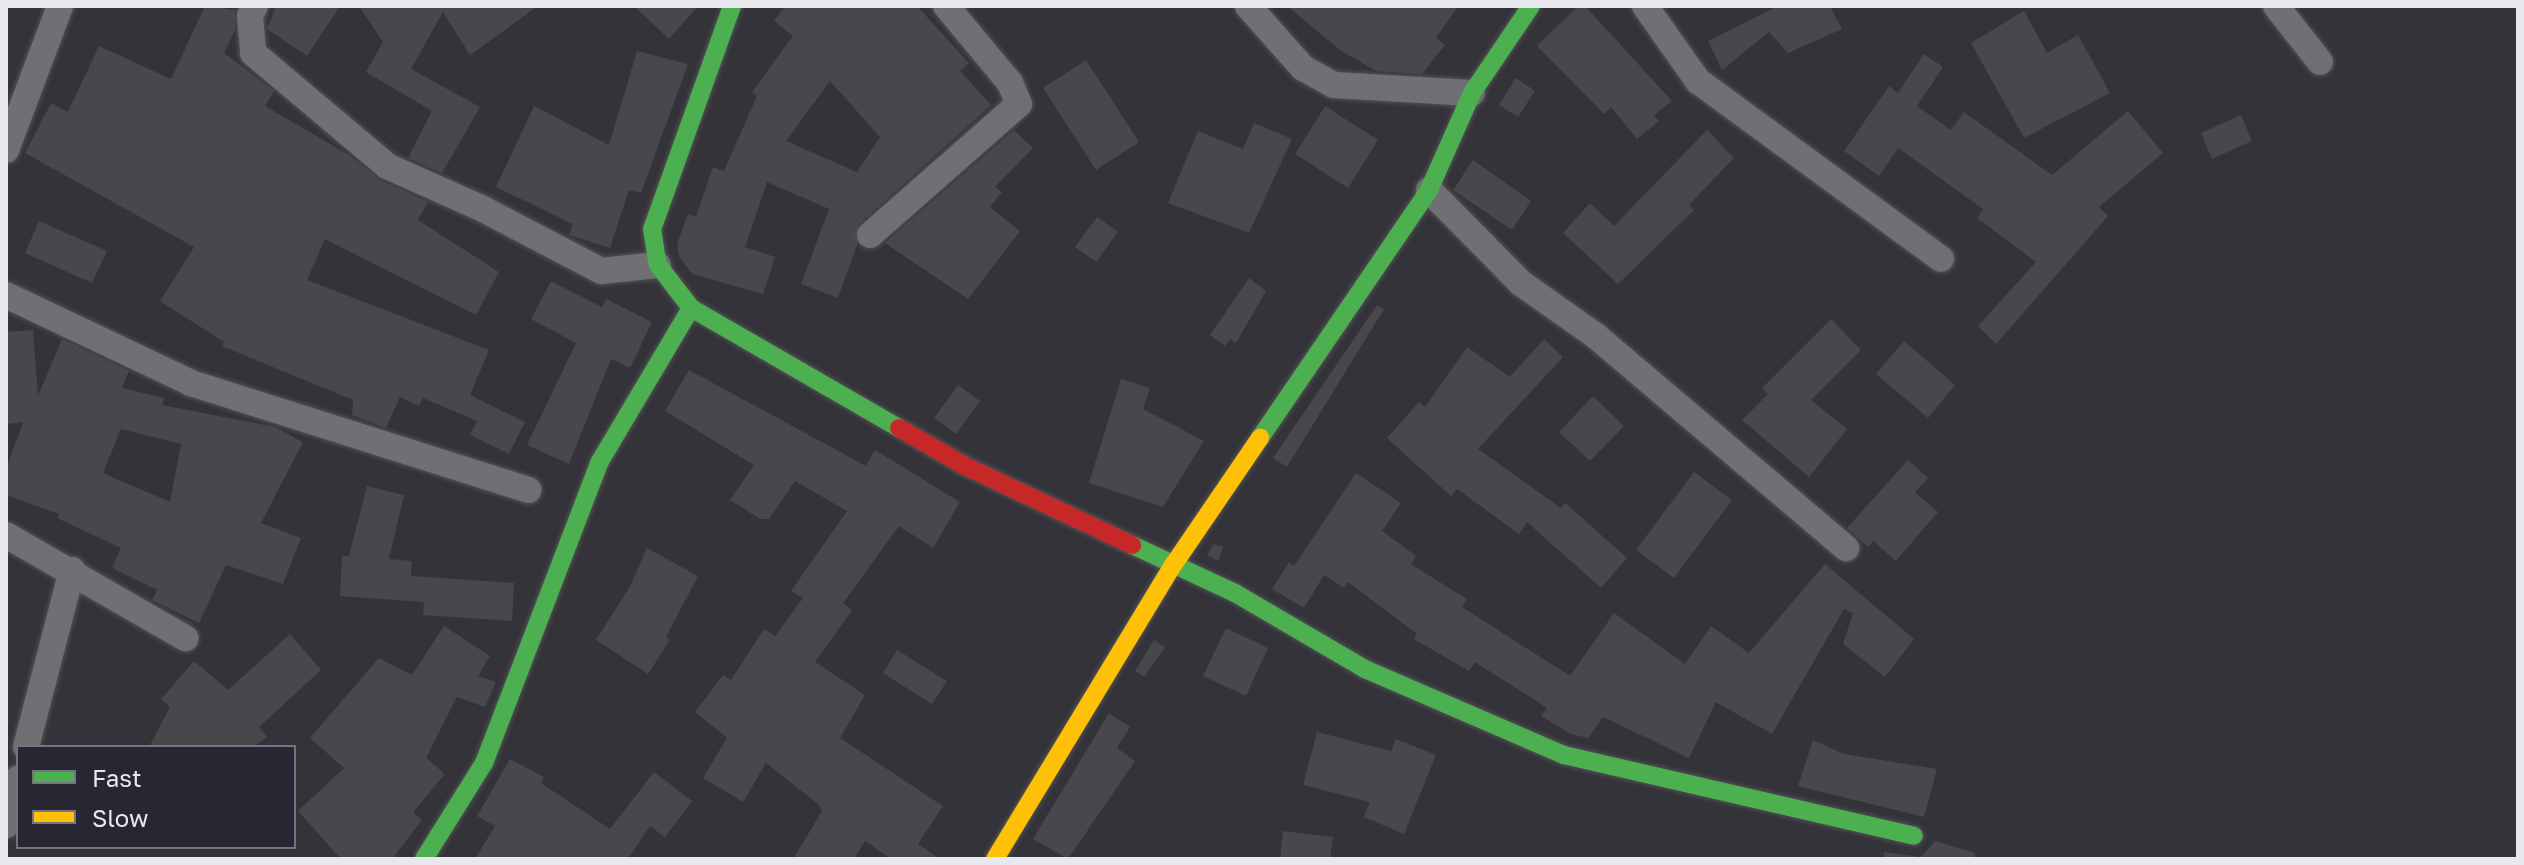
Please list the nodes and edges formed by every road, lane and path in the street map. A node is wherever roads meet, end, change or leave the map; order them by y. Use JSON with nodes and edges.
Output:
{"nodes":[{"id":1,"x":60,"y":6,"type":"edge"},
{"id":2,"x":255,"y":6,"type":"edge"},
{"id":3,"x":732,"y":6,"type":"edge"},
{"id":4,"x":946,"y":6,"type":"edge"},
{"id":5,"x":1248,"y":6,"type":"edge"},
{"id":6,"x":1531,"y":6,"type":"edge"},
{"id":7,"x":1645,"y":6,"type":"edge"},
{"id":8,"x":2276,"y":6,"type":"edge"},
{"id":9,"x":2320,"y":62,"type":"dead end"},
{"id":10,"x":1472,"y":93,"type":"junction"},
{"id":11,"x":6,"y":150,"type":"edge"},
{"id":12,"x":1429,"y":190,"type":"junction"},
{"id":13,"x":870,"y":235,"type":"dead end"},
{"id":14,"x":1941,"y":259,"type":"dead end"},
{"id":15,"x":658,"y":265,"type":"junction"},
{"id":16,"x":6,"y":295,"type":"edge"},
{"id":17,"x":691,"y":308,"type":"junction"},
{"id":18,"x":528,"y":490,"type":"dead end"},
{"id":19,"x":6,"y":535,"type":"edge"},
{"id":20,"x":1846,"y":548,"type":"dead end"},
{"id":21,"x":1174,"y":564,"type":"junction"},
{"id":22,"x":72,"y":570,"type":"junction"},
{"id":23,"x":185,"y":638,"type":"dead end"},
{"id":24,"x":27,"y":745,"type":"edge"},
{"id":25,"x":16,"y":787,"type":"edge"},
{"id":26,"x":6,"y":825,"type":"edge"},
{"id":27,"x":1914,"y":836,"type":"dead end"},
{"id":28,"x":424,"y":859,"type":"edge"},
{"id":29,"x":995,"y":859,"type":"edge"}],
"edges":[{"from":1,"to":11,"type":"street"},
{"from":2,"to":15,"type":"street"},
{"from":3,"to":15,"type":"street"},
{"from":4,"to":13,"type":"street"},
{"from":5,"to":10,"type":"street"},
{"from":6,"to":10,"type":"street"},
{"from":7,"to":14,"type":"street"},
{"from":8,"to":9,"type":"street"},
{"from":10,"to":12,"type":"street"},
{"from":12,"to":20,"type":"street"},
{"from":12,"to":21,"type":"street"},
{"from":15,"to":17,"type":"street"},
{"from":16,"to":18,"type":"street"},
{"from":17,"to":21,"type":"street"},
{"from":17,"to":28,"type":"street"},
{"from":19,"to":22,"type":"street"},
{"from":21,"to":27,"type":"street"},
{"from":21,"to":29,"type":"street"},
{"from":22,"to":23,"type":"street"},
{"from":22,"to":24,"type":"street"},
{"from":25,"to":26,"type":"street"}]}
